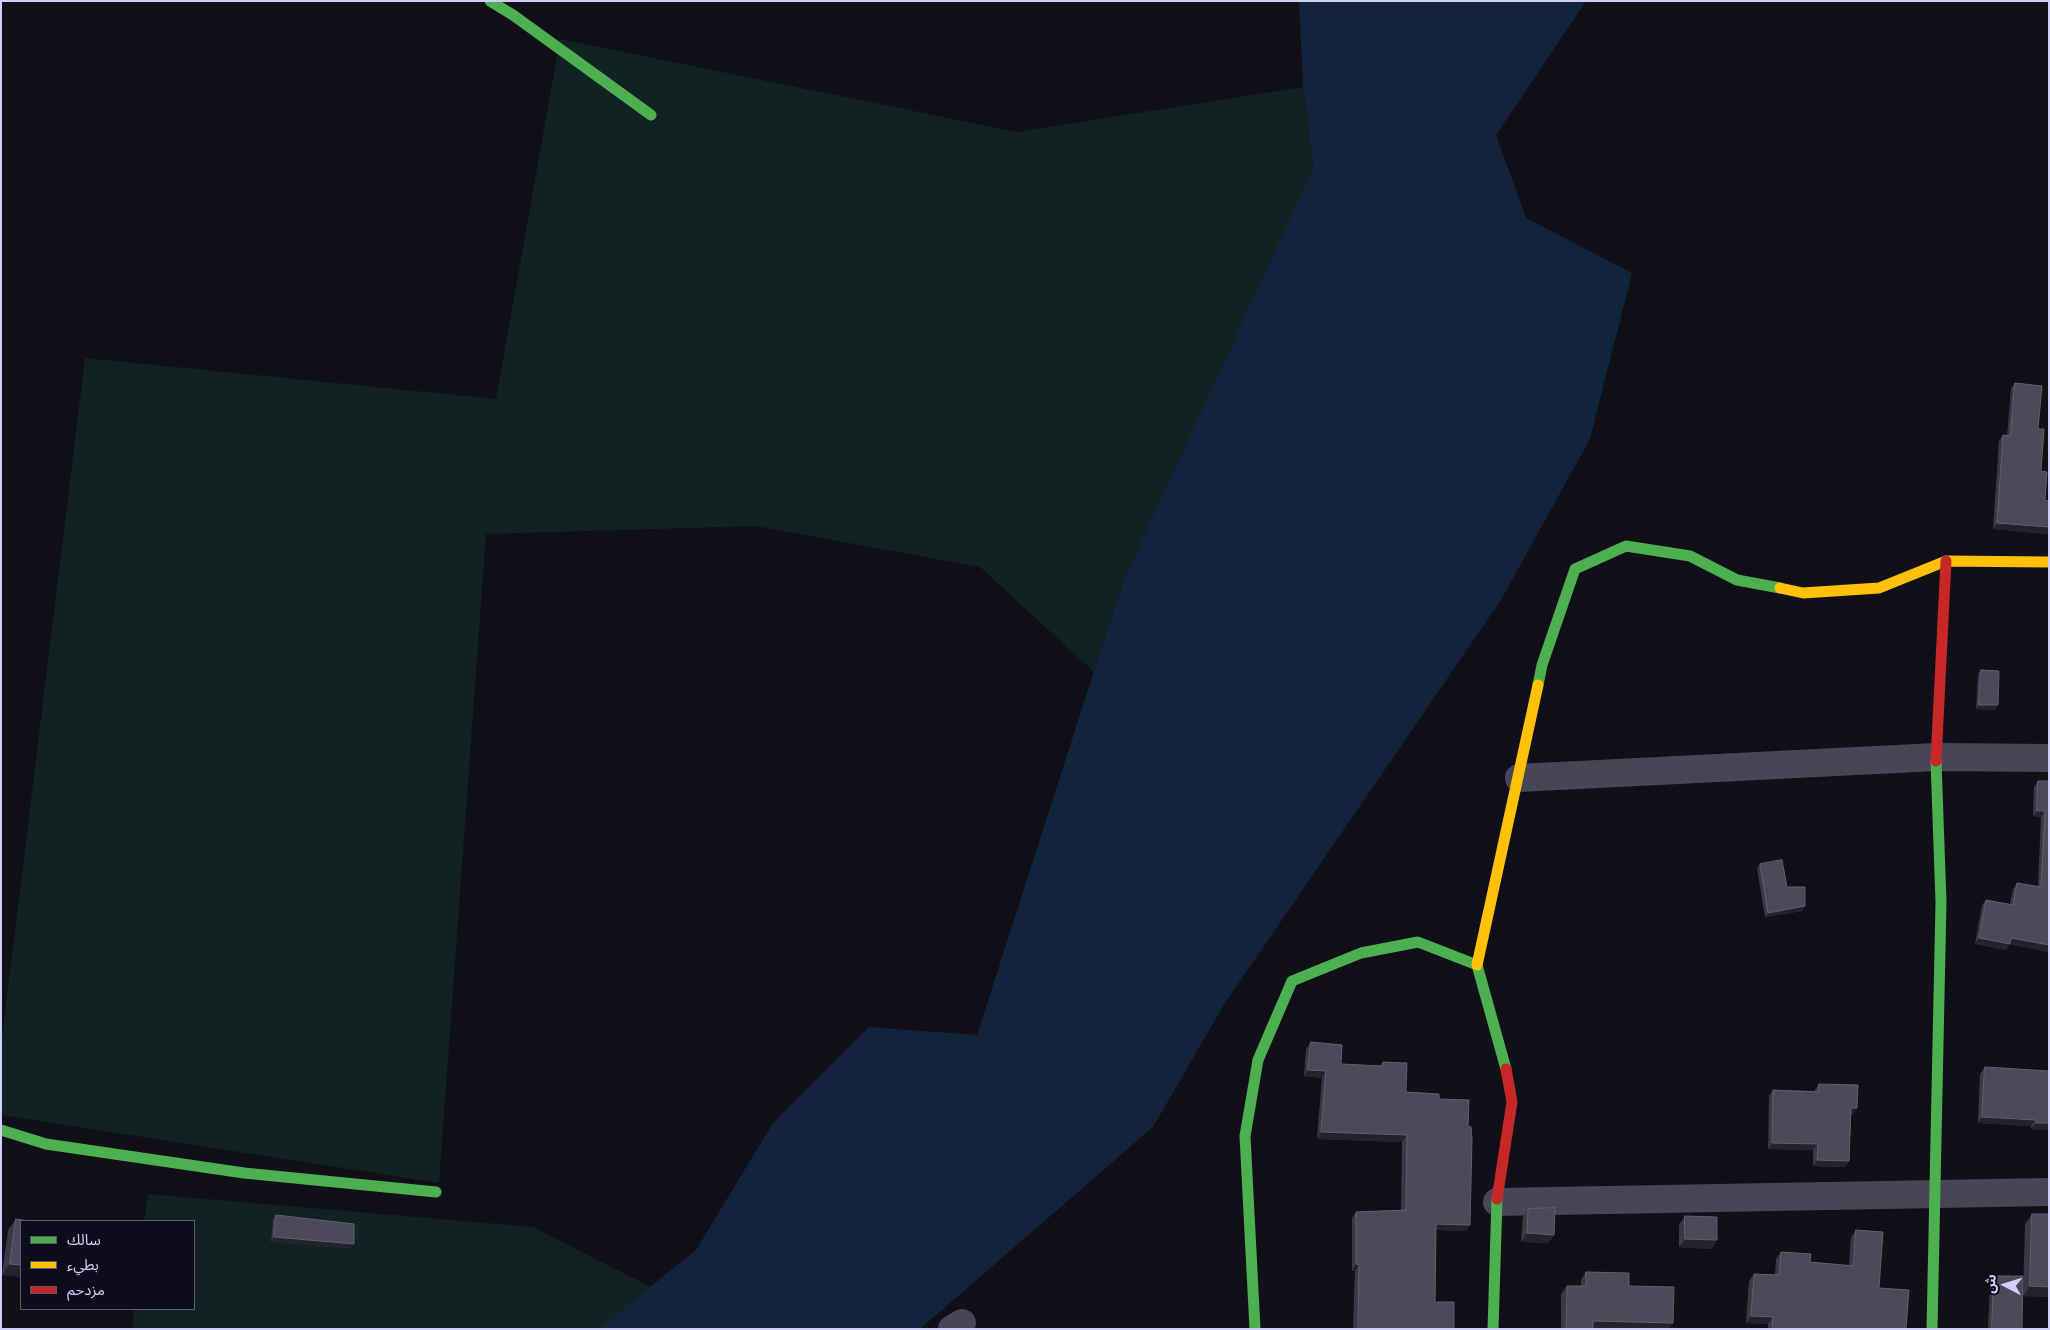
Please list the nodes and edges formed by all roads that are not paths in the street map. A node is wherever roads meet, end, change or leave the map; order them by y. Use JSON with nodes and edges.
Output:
{"nodes":[{"id":1,"x":490,"y":1,"type":"edge"},
{"id":2,"x":651,"y":115,"type":"dead end"},
{"id":3,"x":1946,"y":561,"type":"junction"},
{"id":4,"x":2049,"y":562,"type":"edge"},
{"id":5,"x":1936,"y":757,"type":"junction"},
{"id":6,"x":2049,"y":758,"type":"edge"},
{"id":7,"x":1519,"y":778,"type":"junction"},
{"id":8,"x":1477,"y":965,"type":"junction"},
{"id":9,"x":1,"y":1130,"type":"edge"},
{"id":10,"x":436,"y":1192,"type":"dead end"},
{"id":11,"x":2049,"y":1192,"type":"edge"},
{"id":12,"x":1936,"y":1194,"type":"junction"},
{"id":13,"x":1498,"y":1202,"type":"junction"},
{"id":14,"x":1255,"y":1329,"type":"edge"},
{"id":15,"x":1493,"y":1329,"type":"edge"},
{"id":16,"x":1932,"y":1329,"type":"edge"}],
"edges":[{"from":1,"to":2,"type":"street"},
{"from":3,"to":4,"type":"street"},
{"from":3,"to":5,"type":"street"},
{"from":3,"to":7,"type":"street"},
{"from":5,"to":6,"type":"street"},
{"from":5,"to":7,"type":"street"},
{"from":5,"to":12,"type":"street"},
{"from":7,"to":8,"type":"street"},
{"from":8,"to":13,"type":"street"},
{"from":8,"to":14,"type":"street"},
{"from":9,"to":10,"type":"street"},
{"from":11,"to":12,"type":"street"},
{"from":12,"to":13,"type":"street"},
{"from":12,"to":16,"type":"street"},
{"from":13,"to":15,"type":"street"}]}
